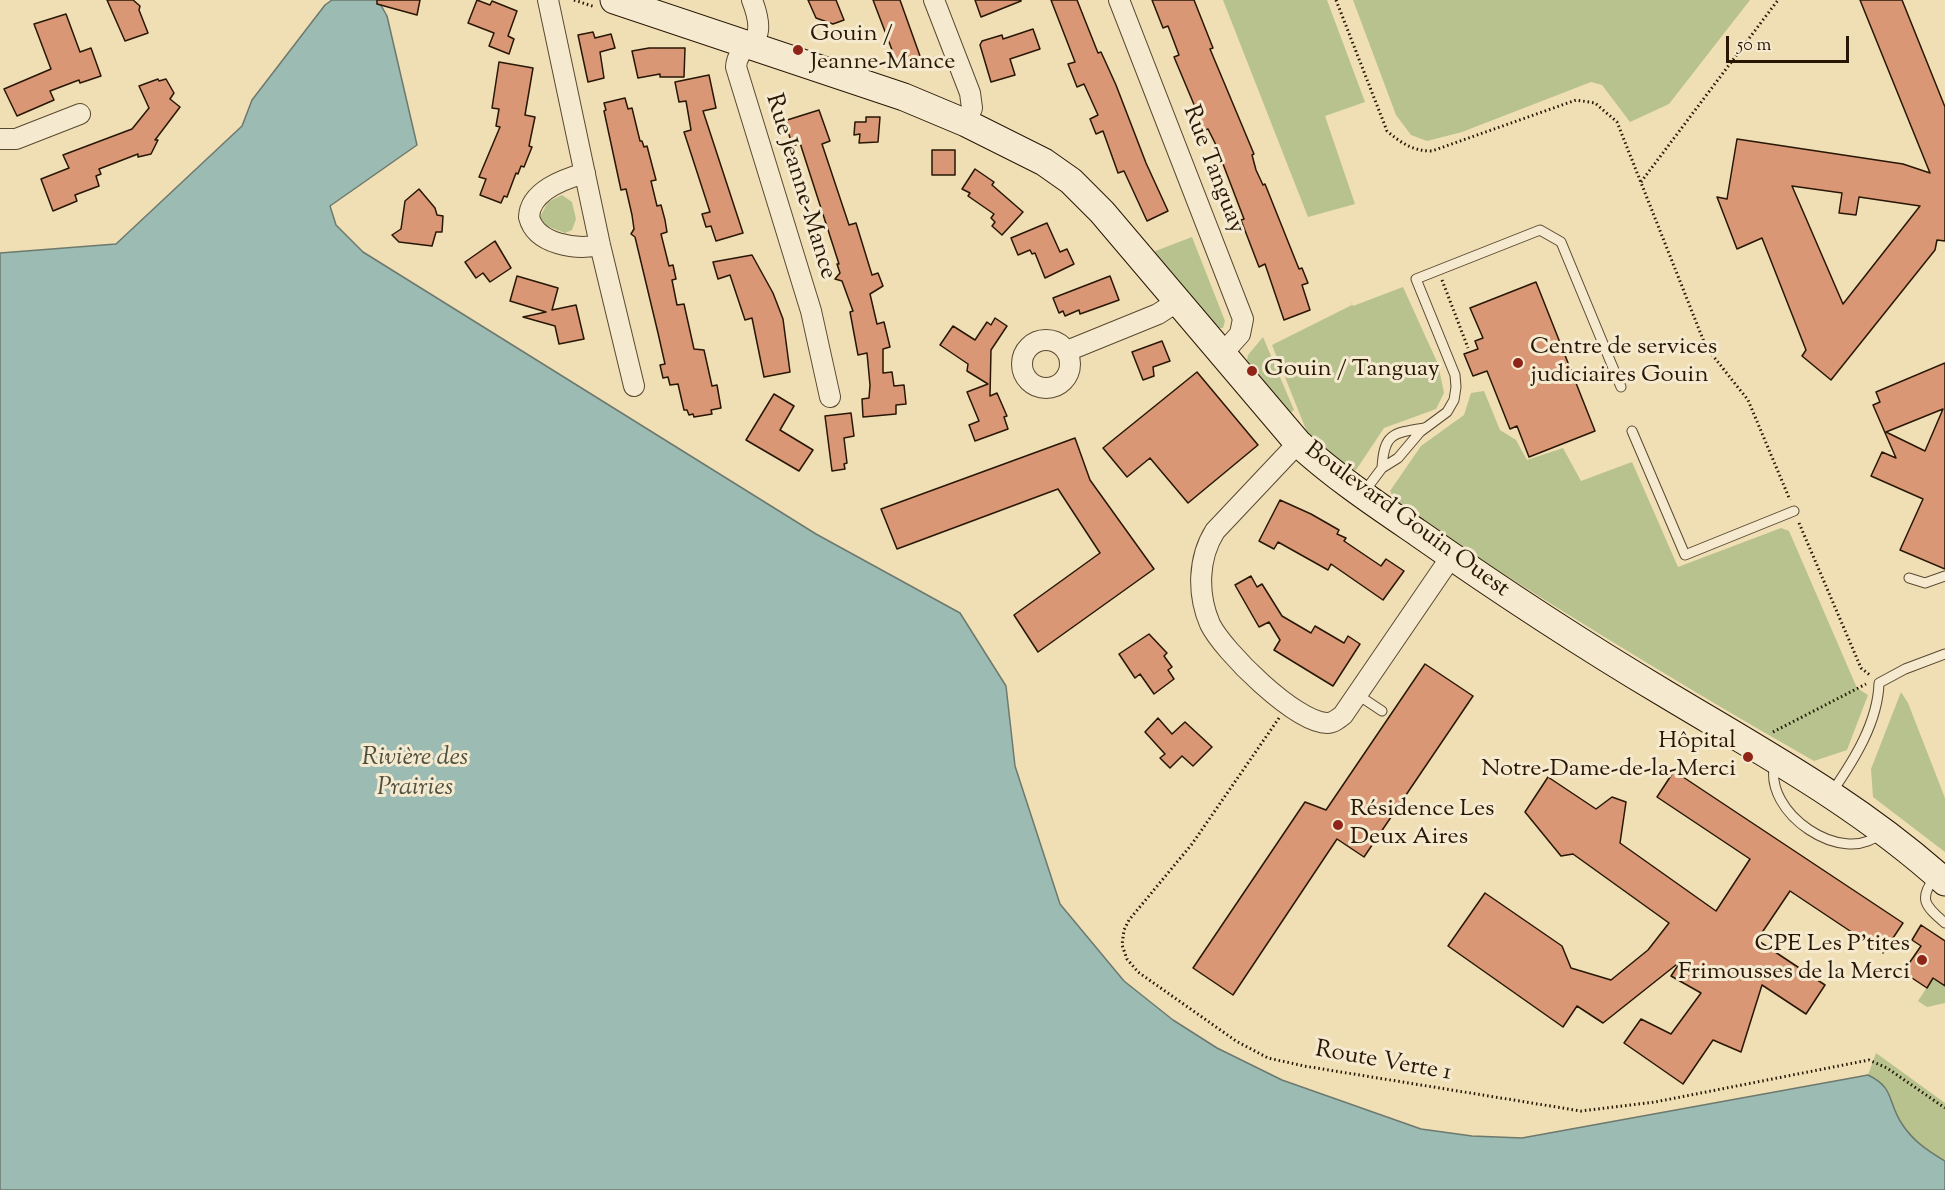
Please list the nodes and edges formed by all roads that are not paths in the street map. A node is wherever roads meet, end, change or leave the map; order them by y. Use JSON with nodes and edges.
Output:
{"nodes":[{"id":1,"x":548,"y":0,"type":"edge"},
{"id":2,"x":614,"y":0,"type":"edge"},
{"id":3,"x":752,"y":0,"type":"edge"},
{"id":4,"x":934,"y":0,"type":"edge"},
{"id":5,"x":1119,"y":0,"type":"edge"},
{"id":6,"x":751,"y":45,"type":"junction"},
{"id":7,"x":80,"y":114,"type":"dead end"},
{"id":8,"x":966,"y":123,"type":"junction"},
{"id":9,"x":0,"y":139,"type":"edge"},
{"id":10,"x":585,"y":174,"type":"junction"},
{"id":11,"x":600,"y":245,"type":"junction"},
{"id":12,"x":1178,"y":301,"type":"junction"},
{"id":13,"x":1067,"y":351,"type":"dead end"},
{"id":14,"x":1223,"y":353,"type":"junction"},
{"id":15,"x":634,"y":386,"type":"dead end"},
{"id":16,"x":1621,"y":387,"type":"dead end"},
{"id":17,"x":830,"y":397,"type":"dead end"},
{"id":18,"x":1426,"y":427,"type":"junction"},
{"id":19,"x":1632,"y":431,"type":"dead end"},
{"id":20,"x":1298,"y":443,"type":"junction"},
{"id":21,"x":1382,"y":468,"type":"junction"},
{"id":22,"x":1363,"y":494,"type":"junction"},
{"id":23,"x":1794,"y":511,"type":"road end"},
{"id":24,"x":1451,"y":557,"type":"junction"},
{"id":25,"x":1945,"y":576,"type":"edge"},
{"id":26,"x":1909,"y":578,"type":"dead end"},
{"id":27,"x":1945,"y":654,"type":"edge"},
{"id":28,"x":1358,"y":695,"type":"junction"},
{"id":29,"x":1382,"y":711,"type":"dead end"},
{"id":30,"x":1772,"y":747,"type":"junction"},
{"id":31,"x":1832,"y":793,"type":"junction"},
{"id":32,"x":1884,"y":830,"type":"junction"},
{"id":33,"x":1941,"y":879,"type":"edge"},
{"id":34,"x":1945,"y":923,"type":"edge"}],
"edges":[{"from":1,"to":10,"type":"street"},
{"from":2,"to":6,"type":"street","name":"Boulevard Gouin Ouest"},
{"from":3,"to":6,"type":"street","name":"Rue Jeanne-Mance"},
{"from":4,"to":8,"type":"street"},
{"from":5,"to":14,"type":"street","name":"Rue Tanguay"},
{"from":6,"to":8,"type":"street","name":"Boulevard Gouin Ouest"},
{"from":6,"to":17,"type":"street","name":"Rue Jeanne-Mance"},
{"from":7,"to":9,"type":"street"},
{"from":8,"to":12,"type":"street","name":"Boulevard Gouin Ouest"},
{"from":10,"to":11,"type":"street"},
{"from":10,"to":11,"type":"street"},
{"from":11,"to":15,"type":"street"},
{"from":12,"to":13,"type":"street"},
{"from":12,"to":14,"type":"street","name":"Boulevard Gouin Ouest"},
{"from":14,"to":20,"type":"street","name":"Boulevard Gouin Ouest"},
{"from":16,"to":18,"type":"lane"},
{"from":18,"to":21,"type":"lane"},
{"from":18,"to":21,"type":"lane"},
{"from":19,"to":23,"type":"lane"},
{"from":20,"to":22,"type":"street","name":"Boulevard Gouin Ouest"},
{"from":20,"to":28,"type":"street"},
{"from":21,"to":22,"type":"lane"},
{"from":22,"to":24,"type":"street","name":"Boulevard Gouin Ouest"},
{"from":24,"to":28,"type":"street"},
{"from":24,"to":30,"type":"street","name":"Boulevard Gouin Ouest"},
{"from":25,"to":26,"type":"lane"},
{"from":27,"to":31,"type":"lane"},
{"from":28,"to":29,"type":"lane"},
{"from":30,"to":31,"type":"street","name":"Boulevard Gouin Ouest"},
{"from":30,"to":32,"type":"lane"},
{"from":31,"to":32,"type":"street","name":"Boulevard Gouin Ouest"},
{"from":32,"to":33,"type":"street","name":"Boulevard Gouin Ouest"},
{"from":33,"to":34,"type":"lane"}]}
